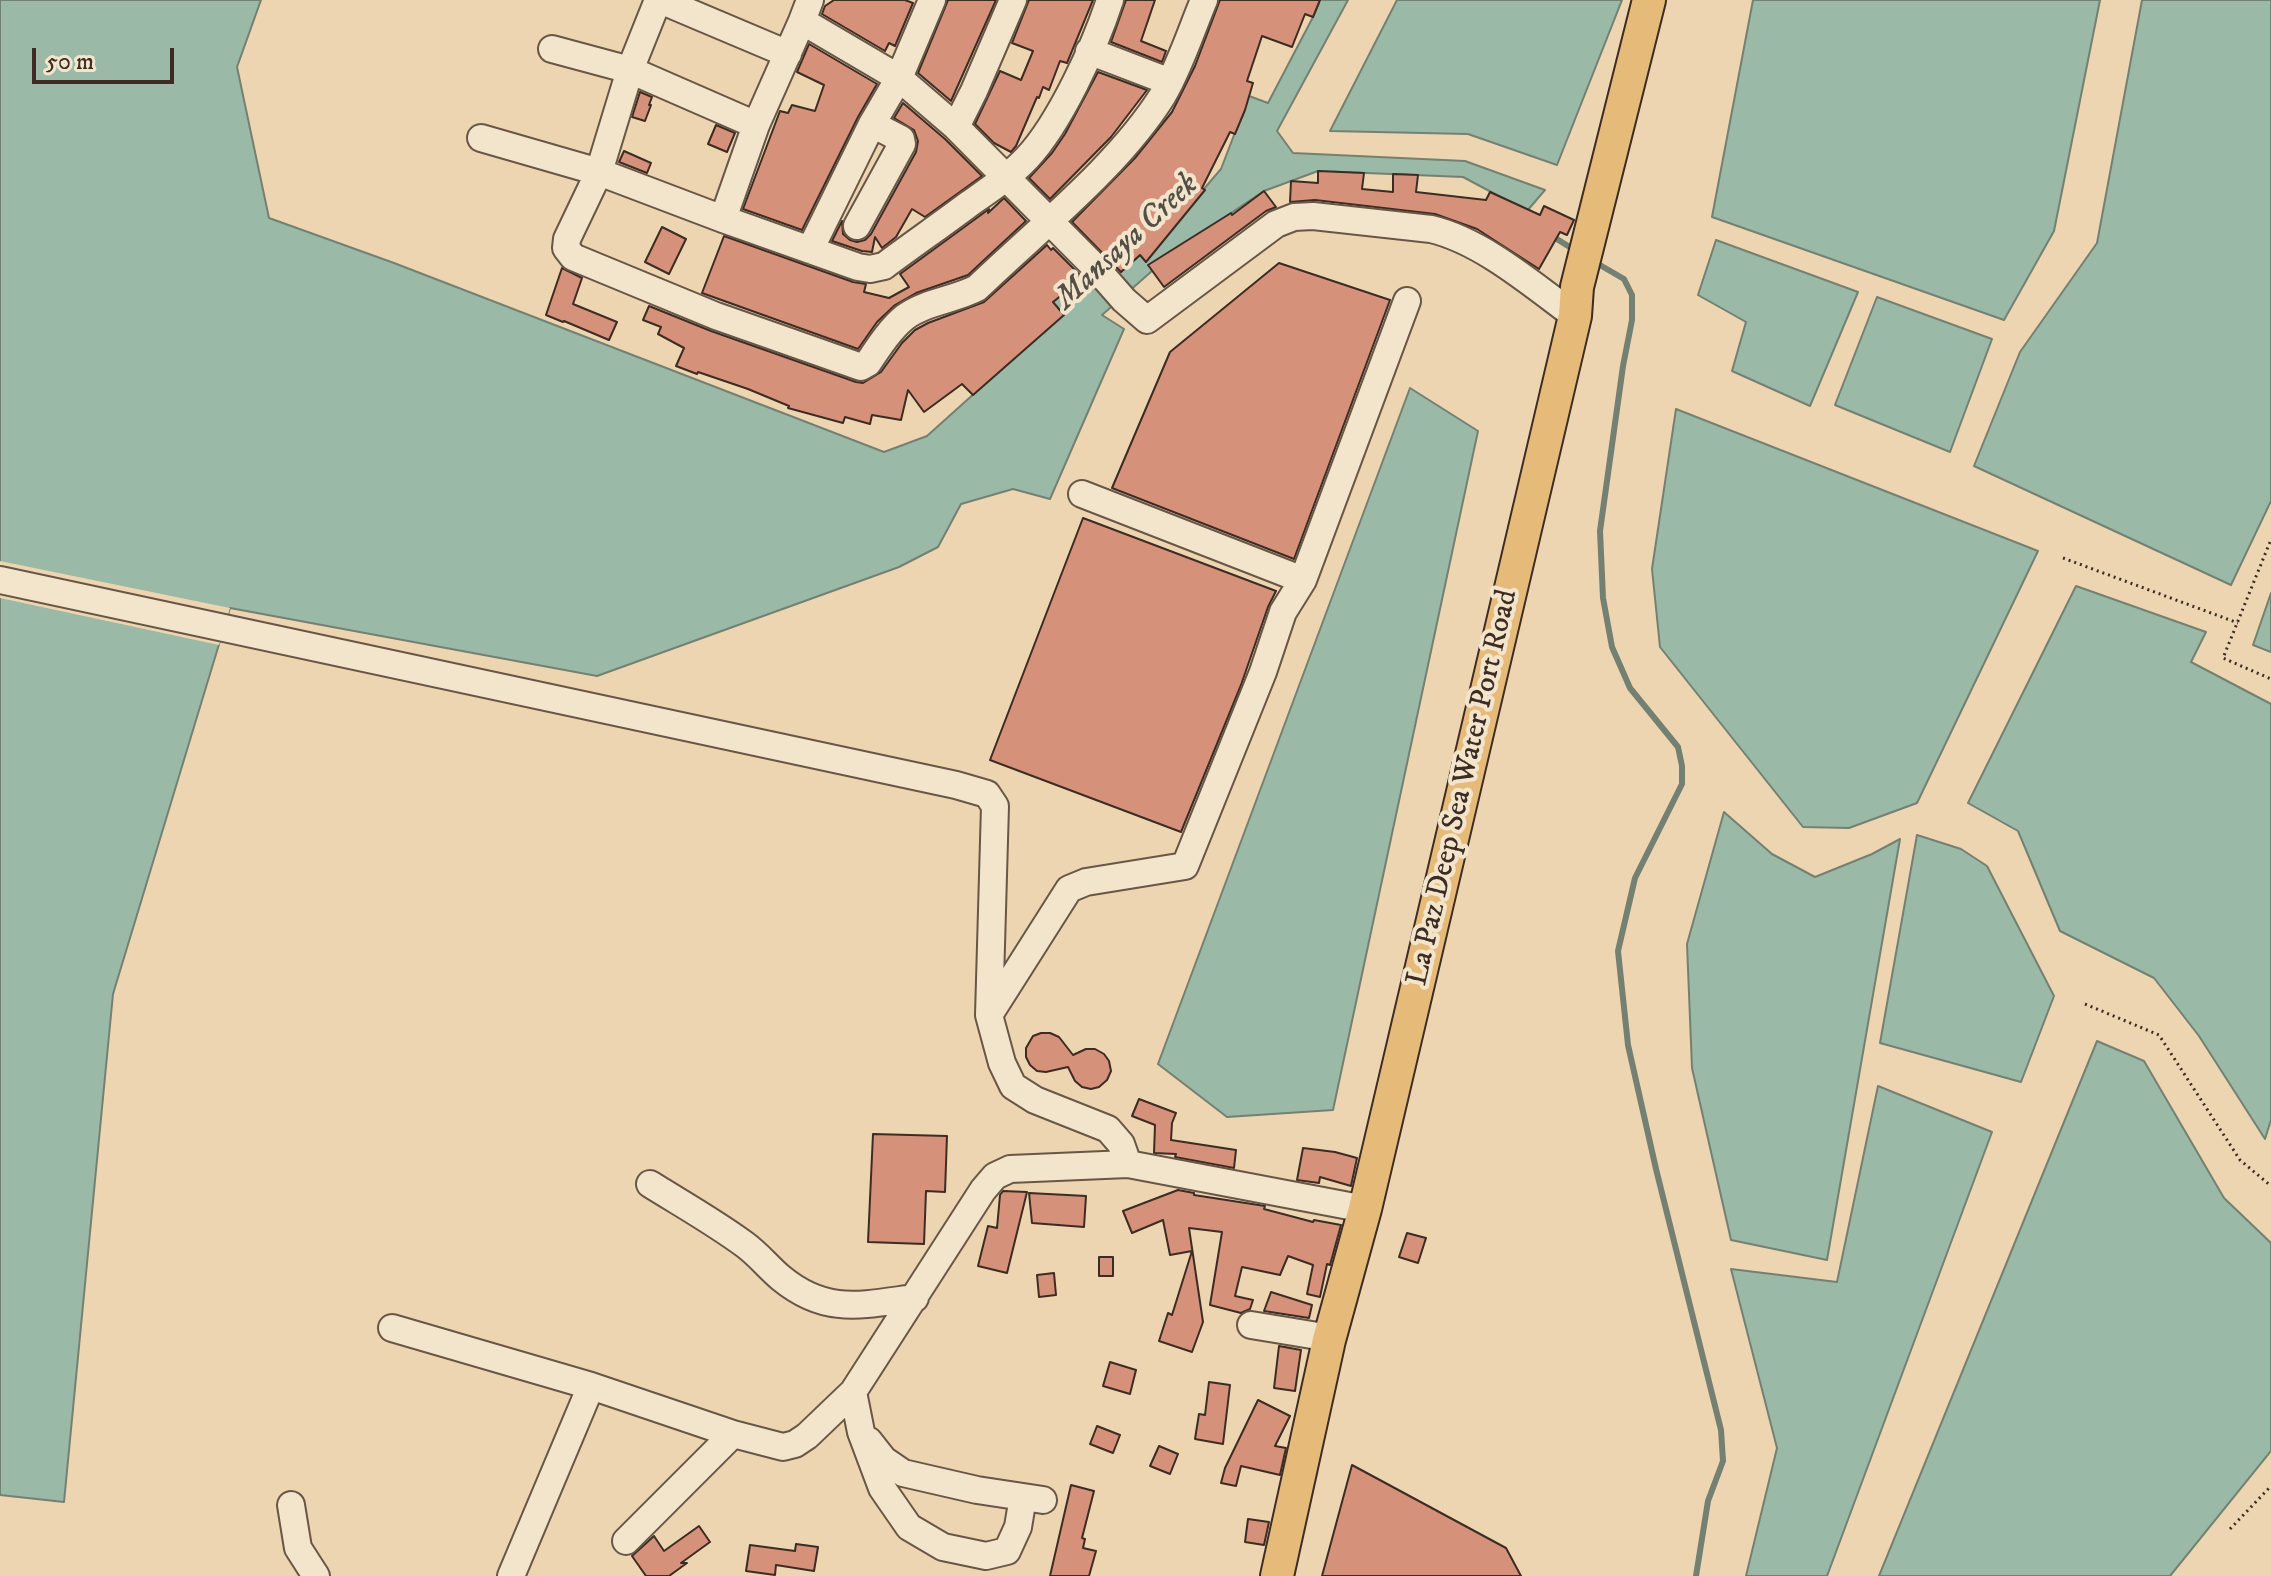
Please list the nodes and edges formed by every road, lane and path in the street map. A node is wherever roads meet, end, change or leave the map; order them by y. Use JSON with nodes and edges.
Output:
{"nodes":[{"id":1,"x":659,"y":0,"type":"edge"},
{"id":2,"x":932,"y":0,"type":"edge"},
{"id":3,"x":1013,"y":0,"type":"edge"},
{"id":4,"x":1110,"y":0,"type":"edge"},
{"id":5,"x":1204,"y":0,"type":"edge"},
{"id":6,"x":1649,"y":0,"type":"edge"},
{"id":7,"x":806,"y":11,"type":"edge"},
{"id":8,"x":552,"y":49,"type":"dead end"},
{"id":9,"x":1089,"y":51,"type":"junction"},
{"id":10,"x":788,"y":54,"type":"junction"},
{"id":11,"x":630,"y":70,"type":"junction"},
{"id":12,"x":899,"y":78,"type":"junction"},
{"id":13,"x":1170,"y":82,"type":"junction"},
{"id":14,"x":872,"y":124,"type":"junction"},
{"id":15,"x":756,"y":125,"type":"junction"},
{"id":16,"x":956,"y":127,"type":"junction"},
{"id":17,"x":481,"y":138,"type":"dead end"},
{"id":18,"x":599,"y":172,"type":"junction"},
{"id":19,"x":1005,"y":178,"type":"junction"},
{"id":20,"x":723,"y":219,"type":"junction"},
{"id":21,"x":1050,"y":221,"type":"junction"},
{"id":22,"x":857,"y":226,"type":"dead end"},
{"id":23,"x":810,"y":250,"type":"junction"},
{"id":24,"x":1407,"y":301,"type":"dead end"},
{"id":25,"x":1576,"y":301,"type":"junction"},
{"id":26,"x":1082,"y":494,"type":"dead end"},
{"id":27,"x":2270,"y":542,"type":"edge"},
{"id":28,"x":2063,"y":558,"type":"dead end"},
{"id":29,"x":0,"y":580,"type":"edge"},
{"id":30,"x":1303,"y":580,"type":"junction"},
{"id":31,"x":2238,"y":623,"type":"junction"},
{"id":32,"x":2271,"y":679,"type":"edge"},
{"id":33,"x":2085,"y":1004,"type":"dead end"},
{"id":34,"x":989,"y":1015,"type":"junction"},
{"id":35,"x":1128,"y":1164,"type":"junction"},
{"id":36,"x":650,"y":1184,"type":"dead end"},
{"id":37,"x":2271,"y":1186,"type":"edge"},
{"id":38,"x":1365,"y":1209,"type":"junction"},
{"id":39,"x":915,"y":1298,"type":"junction"},
{"id":40,"x":1251,"y":1325,"type":"dead end"},
{"id":41,"x":392,"y":1328,"type":"dead end"},
{"id":42,"x":1330,"y":1338,"type":"junction"},
{"id":43,"x":591,"y":1386,"type":"junction"},
{"id":44,"x":853,"y":1392,"type":"junction"},
{"id":45,"x":861,"y":1432,"type":"junction"},
{"id":46,"x":733,"y":1434,"type":"junction"},
{"id":47,"x":2271,"y":1486,"type":"edge"},
{"id":48,"x":291,"y":1505,"type":"dead end"},
{"id":49,"x":2230,"y":1529,"type":"dead end"},
{"id":50,"x":626,"y":1541,"type":"dead end"},
{"id":51,"x":316,"y":1576,"type":"edge"},
{"id":52,"x":511,"y":1576,"type":"edge"},
{"id":53,"x":1277,"y":1576,"type":"edge"}],
"edges":[{"from":1,"to":10,"type":"street"},
{"from":1,"to":11,"type":"street"},
{"from":2,"to":12,"type":"street"},
{"from":3,"to":16,"type":"street"},
{"from":4,"to":9,"type":"street"},
{"from":5,"to":13,"type":"street"},
{"from":6,"to":25,"type":"main road","name":"La Paz Deep Sea Water Port Road"},
{"from":7,"to":10,"type":"street"},
{"from":7,"to":12,"type":"street"},
{"from":8,"to":11,"type":"street"},
{"from":9,"to":13,"type":"street"},
{"from":9,"to":19,"type":"street"},
{"from":10,"to":15,"type":"street"},
{"from":11,"to":15,"type":"street"},
{"from":11,"to":18,"type":"street"},
{"from":12,"to":14,"type":"street"},
{"from":12,"to":16,"type":"street"},
{"from":13,"to":21,"type":"street"},
{"from":14,"to":22,"type":"street"},
{"from":14,"to":23,"type":"street"},
{"from":15,"to":20,"type":"street"},
{"from":16,"to":19,"type":"street"},
{"from":17,"to":18,"type":"street"},
{"from":18,"to":20,"type":"street"},
{"from":18,"to":21,"type":"street"},
{"from":19,"to":21,"type":"street"},
{"from":19,"to":23,"type":"street"},
{"from":20,"to":23,"type":"street"},
{"from":21,"to":25,"type":"street"},
{"from":24,"to":30,"type":"street"},
{"from":25,"to":38,"type":"main road","name":"La Paz Deep Sea Water Port Road"},
{"from":26,"to":30,"type":"street"},
{"from":27,"to":31,"type":"path"},
{"from":28,"to":31,"type":"path"},
{"from":29,"to":34,"type":"street"},
{"from":30,"to":34,"type":"street"},
{"from":31,"to":32,"type":"path"},
{"from":33,"to":37,"type":"path"},
{"from":34,"to":35,"type":"street"},
{"from":35,"to":38,"type":"street"},
{"from":35,"to":39,"type":"street"},
{"from":36,"to":39,"type":"street"},
{"from":38,"to":42,"type":"main road","name":"La Paz Deep Sea Water Port Road"},
{"from":39,"to":44,"type":"street"},
{"from":40,"to":42,"type":"street"},
{"from":41,"to":43,"type":"street"},
{"from":42,"to":53,"type":"main road","name":"La Paz Deep Sea Water Port Road"},
{"from":43,"to":46,"type":"street"},
{"from":43,"to":52,"type":"street"},
{"from":44,"to":45,"type":"street"},
{"from":44,"to":46,"type":"street"},
{"from":45,"to":45,"type":"street"},
{"from":46,"to":50,"type":"street"},
{"from":47,"to":49,"type":"path"},
{"from":48,"to":51,"type":"street"}]}
